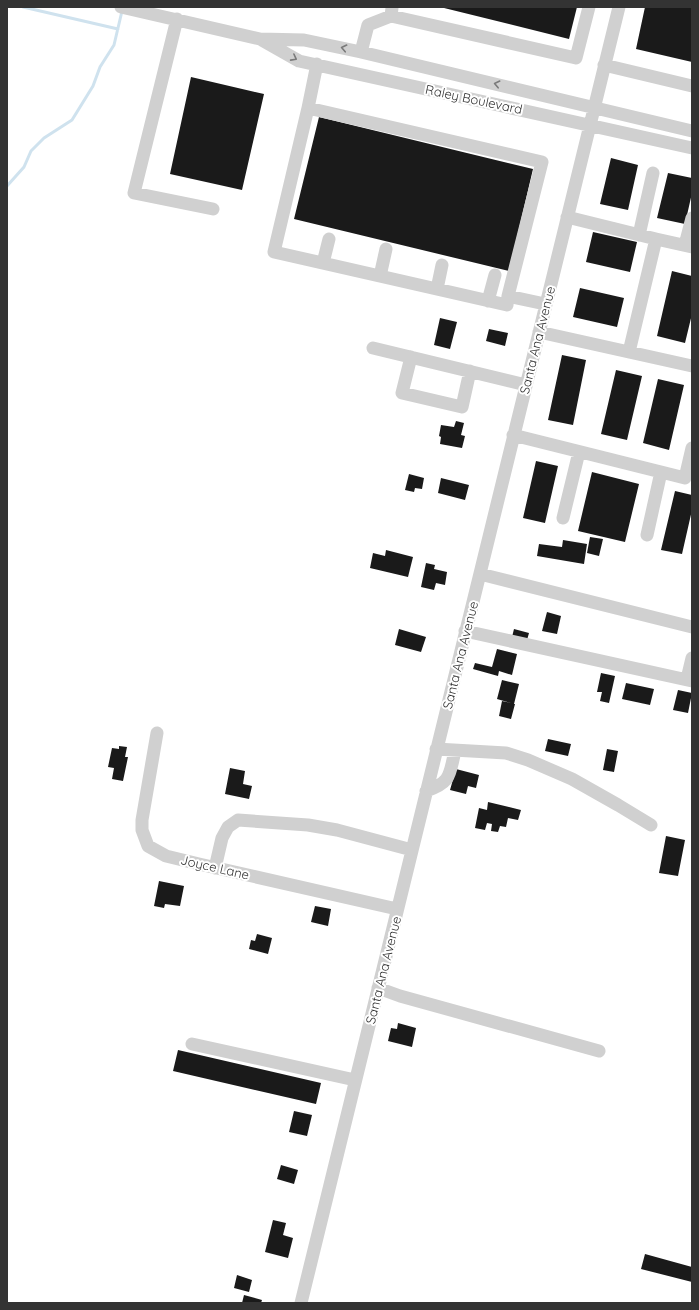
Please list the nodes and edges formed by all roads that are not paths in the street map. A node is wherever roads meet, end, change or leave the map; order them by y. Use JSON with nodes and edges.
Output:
{"nodes":[{"id":1,"x":122,"y":7,"type":"edge"},
{"id":2,"x":588,"y":7,"type":"edge"},
{"id":3,"x":619,"y":7,"type":"edge"},
{"id":4,"x":392,"y":11,"type":"edge"},
{"id":5,"x":177,"y":19,"type":"junction"},
{"id":6,"x":260,"y":39,"type":"junction"},
{"id":7,"x":362,"y":52,"type":"junction"},
{"id":8,"x":316,"y":64,"type":"junction"},
{"id":9,"x":604,"y":65,"type":"junction"},
{"id":10,"x":692,"y":86,"type":"edge"},
{"id":11,"x":445,"y":92,"type":"junction"},
{"id":12,"x":593,"y":106,"type":"junction"},
{"id":13,"x":308,"y":108,"type":"junction"},
{"id":14,"x":589,"y":124,"type":"junction"},
{"id":15,"x":692,"y":131,"type":"edge"},
{"id":16,"x":692,"y":136,"type":"edge"},
{"id":17,"x":692,"y":148,"type":"edge"},
{"id":18,"x":653,"y":174,"type":"dead end"},
{"id":19,"x":213,"y":209,"type":"dead end"},
{"id":20,"x":567,"y":217,"type":"junction"},
{"id":21,"x":692,"y":218,"type":"edge"},
{"id":22,"x":639,"y":235,"type":"junction"},
{"id":23,"x":329,"y":239,"type":"dead end"},
{"id":24,"x":656,"y":239,"type":"junction"},
{"id":25,"x":688,"y":246,"type":"edge"},
{"id":26,"x":386,"y":249,"type":"dead end"},
{"id":27,"x":323,"y":263,"type":"junction"},
{"id":28,"x":442,"y":265,"type":"dead end"},
{"id":29,"x":495,"y":275,"type":"dead end"},
{"id":30,"x":380,"y":276,"type":"junction"},
{"id":31,"x":437,"y":289,"type":"junction"},
{"id":32,"x":508,"y":296,"type":"junction"},
{"id":33,"x":488,"y":301,"type":"junction"},
{"id":34,"x":546,"y":304,"type":"junction"},
{"id":35,"x":539,"y":332,"type":"junction"},
{"id":36,"x":374,"y":348,"type":"dead end"},
{"id":37,"x":629,"y":352,"type":"junction"},
{"id":38,"x":411,"y":357,"type":"junction"},
{"id":39,"x":692,"y":366,"type":"edge"},
{"id":40,"x":470,"y":371,"type":"junction"},
{"id":41,"x":526,"y":384,"type":"junction"},
{"id":42,"x":513,"y":435,"type":"junction"},
{"id":43,"x":692,"y":448,"type":"edge"},
{"id":44,"x":579,"y":452,"type":"junction"},
{"id":45,"x":661,"y":472,"type":"junction"},
{"id":46,"x":563,"y":518,"type":"dead end"},
{"id":47,"x":647,"y":535,"type":"dead end"},
{"id":48,"x":480,"y":574,"type":"junction"},
{"id":49,"x":692,"y":628,"type":"edge"},
{"id":50,"x":466,"y":631,"type":"junction"},
{"id":51,"x":692,"y":658,"type":"edge"},
{"id":52,"x":690,"y":680,"type":"edge"},
{"id":53,"x":157,"y":732,"type":"dead end"},
{"id":54,"x":436,"y":749,"type":"junction"},
{"id":55,"x":455,"y":751,"type":"junction"},
{"id":56,"x":426,"y":790,"type":"junction"},
{"id":57,"x":651,"y":826,"type":"dead end"},
{"id":58,"x":412,"y":850,"type":"junction"},
{"id":59,"x":215,"y":868,"type":"junction"},
{"id":60,"x":397,"y":909,"type":"junction"},
{"id":61,"x":378,"y":988,"type":"junction"},
{"id":62,"x":192,"y":1044,"type":"dead end"},
{"id":63,"x":599,"y":1051,"type":"dead end"},
{"id":64,"x":355,"y":1080,"type":"junction"},
{"id":65,"x":301,"y":1303,"type":"edge"}],
"edges":[{"from":1,"to":5,"type":"street","name":"Raley Boulevard"},
{"from":2,"to":4,"type":"street"},
{"from":3,"to":9,"type":"street","name":"Santa Ana Avenue"},
{"from":4,"to":7,"type":"street"},
{"from":5,"to":6,"type":"street","name":"Raley Boulevard"},
{"from":5,"to":19,"type":"street"},
{"from":7,"to":6,"type":"street","name":"Raley Boulevard","one_way":true},
{"from":6,"to":8,"type":"street","name":"Raley Boulevard","one_way":true},
{"from":12,"to":7,"type":"street","name":"Raley Boulevard","one_way":true},
{"from":8,"to":11,"type":"street","name":"Raley Boulevard"},
{"from":8,"to":13,"type":"street"},
{"from":9,"to":10,"type":"street"},
{"from":9,"to":12,"type":"street","name":"Santa Ana Avenue"},
{"from":11,"to":12,"type":"street"},
{"from":11,"to":14,"type":"street","name":"Raley Boulevard"},
{"from":12,"to":14,"type":"street","name":"Santa Ana Avenue"},
{"from":12,"to":15,"type":"street","name":"Raley Boulevard"},
{"from":13,"to":27,"type":"street"},
{"from":13,"to":32,"type":"street"},
{"from":14,"to":16,"type":"street"},
{"from":14,"to":17,"type":"street","name":"Raley Boulevard"},
{"from":14,"to":20,"type":"street","name":"Santa Ana Avenue"},
{"from":18,"to":22,"type":"street"},
{"from":20,"to":22,"type":"street"},
{"from":20,"to":34,"type":"street","name":"Santa Ana Avenue"},
{"from":21,"to":25,"type":"street"},
{"from":22,"to":24,"type":"street"},
{"from":23,"to":27,"type":"street"},
{"from":24,"to":25,"type":"street"},
{"from":24,"to":37,"type":"street"},
{"from":26,"to":30,"type":"street"},
{"from":27,"to":30,"type":"street"},
{"from":28,"to":31,"type":"street"},
{"from":29,"to":33,"type":"street"},
{"from":30,"to":31,"type":"street"},
{"from":31,"to":33,"type":"street"},
{"from":32,"to":33,"type":"street"},
{"from":32,"to":34,"type":"street"},
{"from":34,"to":35,"type":"street","name":"Santa Ana Avenue"},
{"from":35,"to":37,"type":"street"},
{"from":35,"to":41,"type":"street","name":"Santa Ana Avenue"},
{"from":36,"to":38,"type":"street"},
{"from":37,"to":39,"type":"street"},
{"from":38,"to":40,"type":"street"},
{"from":38,"to":40,"type":"street"},
{"from":40,"to":41,"type":"street"},
{"from":41,"to":42,"type":"street","name":"Santa Ana Avenue"},
{"from":42,"to":44,"type":"street"},
{"from":42,"to":48,"type":"street","name":"Santa Ana Avenue"},
{"from":43,"to":45,"type":"street"},
{"from":44,"to":45,"type":"street"},
{"from":44,"to":46,"type":"street"},
{"from":45,"to":47,"type":"street"},
{"from":48,"to":49,"type":"street"},
{"from":48,"to":50,"type":"street","name":"Santa Ana Avenue"},
{"from":50,"to":52,"type":"street"},
{"from":50,"to":54,"type":"street","name":"Santa Ana Avenue"},
{"from":51,"to":52,"type":"street"},
{"from":53,"to":59,"type":"street","name":"Joyce Lane"},
{"from":54,"to":55,"type":"street"},
{"from":54,"to":56,"type":"street","name":"Santa Ana Avenue"},
{"from":55,"to":56,"type":"street"},
{"from":55,"to":57,"type":"street"},
{"from":56,"to":58,"type":"street","name":"Santa Ana Avenue"},
{"from":58,"to":59,"type":"street"},
{"from":58,"to":60,"type":"street","name":"Santa Ana Avenue"},
{"from":59,"to":60,"type":"street","name":"Joyce Lane"},
{"from":60,"to":61,"type":"street","name":"Santa Ana Avenue"},
{"from":61,"to":63,"type":"street"},
{"from":61,"to":64,"type":"street","name":"Santa Ana Avenue"},
{"from":62,"to":64,"type":"street"},
{"from":64,"to":65,"type":"street","name":"Santa Ana Avenue"}]}
